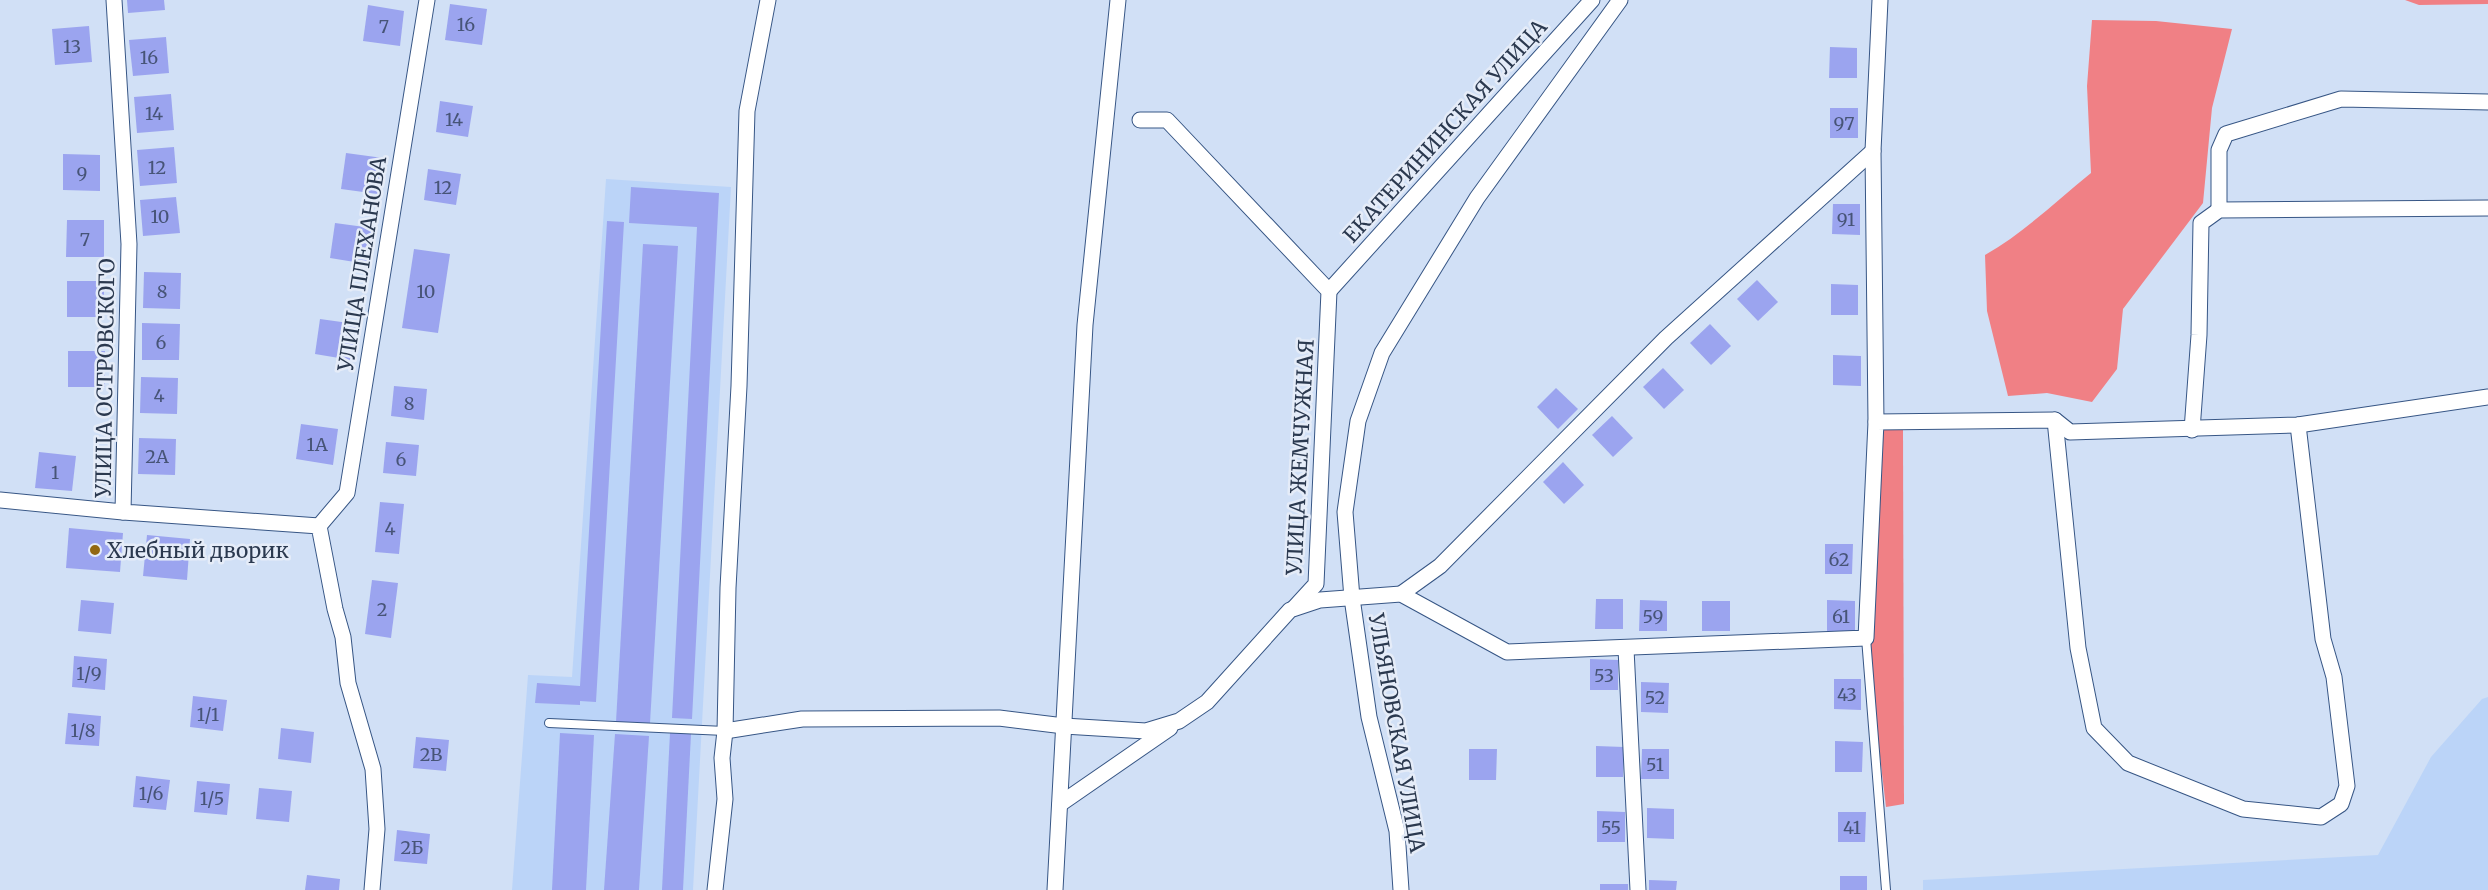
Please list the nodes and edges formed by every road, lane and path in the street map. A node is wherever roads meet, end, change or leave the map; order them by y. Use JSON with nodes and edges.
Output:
{"nodes":[{"id":1,"x":114,"y":0,"type":"edge"},
{"id":2,"x":427,"y":0,"type":"edge"},
{"id":3,"x":768,"y":0,"type":"edge"},
{"id":4,"x":1118,"y":0,"type":"edge"},
{"id":5,"x":1592,"y":0,"type":"edge"},
{"id":6,"x":1620,"y":0,"type":"edge"},
{"id":7,"x":1880,"y":0,"type":"edge"},
{"id":8,"x":2488,"y":102,"type":"edge"},
{"id":9,"x":1140,"y":120,"type":"dead end"},
{"id":10,"x":1873,"y":151,"type":"junction"},
{"id":11,"x":2488,"y":208,"type":"edge"},
{"id":12,"x":2219,"y":210,"type":"junction"},
{"id":13,"x":1329,"y":291,"type":"junction"},
{"id":14,"x":2488,"y":397,"type":"edge"},
{"id":15,"x":2055,"y":420,"type":"junction"},
{"id":16,"x":1876,"y":422,"type":"junction"},
{"id":17,"x":2298,"y":425,"type":"junction"},
{"id":18,"x":2192,"y":430,"type":"junction"},
{"id":19,"x":0,"y":500,"type":"edge"},
{"id":20,"x":123,"y":512,"type":"junction"},
{"id":21,"x":319,"y":526,"type":"junction"},
{"id":22,"x":1401,"y":594,"type":"junction"},
{"id":23,"x":1352,"y":598,"type":"junction"},
{"id":24,"x":1866,"y":638,"type":"junction"},
{"id":25,"x":1626,"y":649,"type":"junction"},
{"id":26,"x":1207,"y":702,"type":"junction"},
{"id":27,"x":549,"y":723,"type":"dead end"},
{"id":28,"x":1064,"y":726,"type":"junction"},
{"id":29,"x":725,"y":731,"type":"junction"},
{"id":30,"x":1060,"y":804,"type":"junction"},
{"id":31,"x":372,"y":890,"type":"edge"},
{"id":32,"x":715,"y":890,"type":"edge"},
{"id":33,"x":1055,"y":890,"type":"edge"},
{"id":34,"x":1401,"y":890,"type":"edge"},
{"id":35,"x":1638,"y":890,"type":"edge"},
{"id":36,"x":1886,"y":890,"type":"edge"}],
"edges":[{"from":1,"to":20,"type":"street","name":"УЛИЦА ОСТРОВСКОГО"},
{"from":2,"to":21,"type":"street","name":"УЛИЦА ПЛЕХАНОВА"},
{"from":3,"to":29,"type":"street"},
{"from":4,"to":28,"type":"street"},
{"from":5,"to":13,"type":"street","name":"ЕКАТЕРИНИНСКАЯ УЛИЦА"},
{"from":6,"to":23,"type":"street","name":"УЛЬЯНОВСКАЯ УЛИЦА"},
{"from":7,"to":10,"type":"street"},
{"from":8,"to":12,"type":"street"},
{"from":9,"to":13,"type":"street"},
{"from":10,"to":16,"type":"street"},
{"from":10,"to":22,"type":"street"},
{"from":11,"to":12,"type":"street"},
{"from":12,"to":18,"type":"street"},
{"from":13,"to":26,"type":"street","name":"УЛИЦА ЖЕМЧУЖНАЯ"},
{"from":14,"to":17,"type":"street"},
{"from":15,"to":16,"type":"street"},
{"from":15,"to":17,"type":"street"},
{"from":15,"to":18,"type":"street"},
{"from":16,"to":24,"type":"street"},
{"from":17,"to":18,"type":"street"},
{"from":19,"to":20,"type":"street"},
{"from":20,"to":21,"type":"street","name":"УЛИЦА ОСТРОВСКОГО"},
{"from":21,"to":31,"type":"street"},
{"from":22,"to":23,"type":"street"},
{"from":22,"to":25,"type":"street"},
{"from":23,"to":26,"type":"street"},
{"from":23,"to":34,"type":"street","name":"УЛЬЯНОВСКАЯ УЛИЦА"},
{"from":24,"to":25,"type":"street"},
{"from":24,"to":36,"type":"lane"},
{"from":25,"to":35,"type":"street"},
{"from":26,"to":28,"type":"street"},
{"from":26,"to":30,"type":"street","name":"УЛИЦА ЖЕМЧУЖНАЯ"},
{"from":27,"to":29,"type":"lane"},
{"from":28,"to":29,"type":"street"},
{"from":28,"to":30,"type":"street"},
{"from":29,"to":32,"type":"street"},
{"from":30,"to":33,"type":"street"}]}
